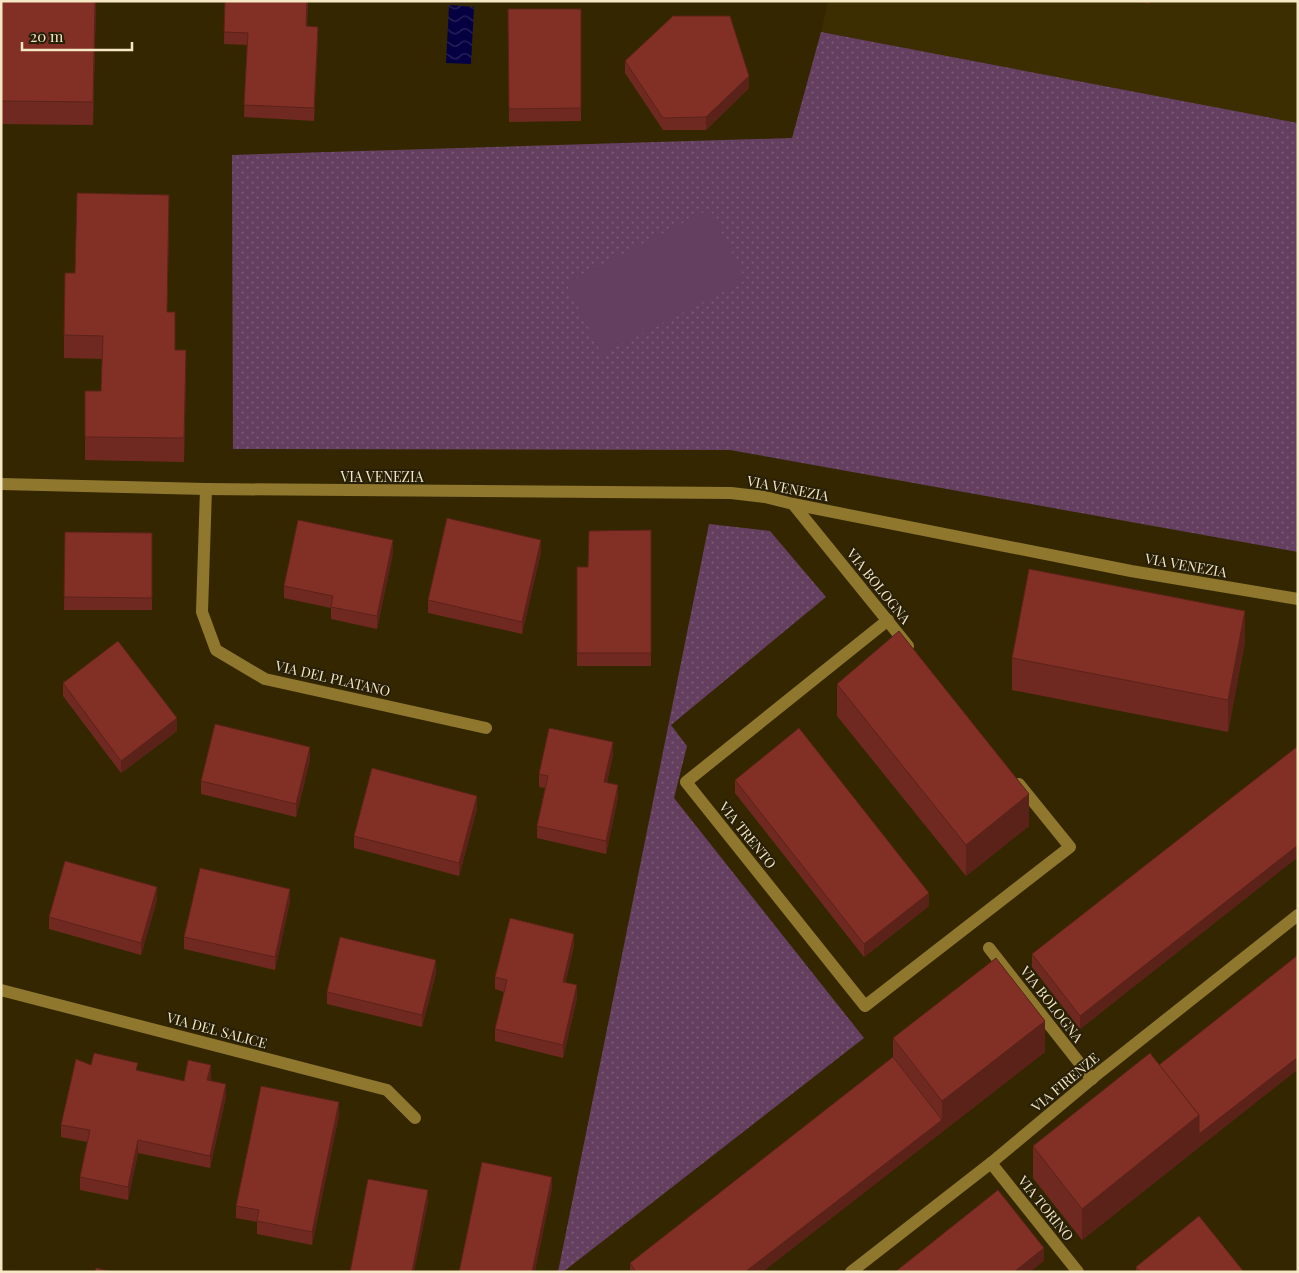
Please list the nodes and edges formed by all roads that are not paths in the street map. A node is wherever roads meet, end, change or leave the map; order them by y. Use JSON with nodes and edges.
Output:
{"nodes":[{"id":1,"x":1,"y":484,"type":"edge"},
{"id":2,"x":206,"y":490,"type":"junction"},
{"id":3,"x":793,"y":504,"type":"junction"},
{"id":4,"x":1298,"y":599,"type":"edge"},
{"id":5,"x":888,"y":620,"type":"junction"},
{"id":6,"x":918,"y":658,"type":"edge"},
{"id":7,"x":486,"y":728,"type":"dead end"},
{"id":8,"x":1009,"y":771,"type":"edge"},
{"id":9,"x":1298,"y":915,"type":"edge"},
{"id":10,"x":989,"y":948,"type":"dead end"},
{"id":11,"x":1,"y":990,"type":"edge"},
{"id":12,"x":1092,"y":1079,"type":"junction"},
{"id":13,"x":415,"y":1118,"type":"dead end"},
{"id":14,"x":991,"y":1163,"type":"junction"},
{"id":15,"x":852,"y":1272,"type":"edge"},
{"id":16,"x":1078,"y":1272,"type":"edge"}],
"edges":[{"from":1,"to":2,"type":"street"},
{"from":2,"to":3,"type":"street","name":"VIA VENEZIA"},
{"from":2,"to":7,"type":"street","name":"VIA DEL PLATANO"},
{"from":3,"to":4,"type":"street","name":"VIA VENEZIA"},
{"from":3,"to":5,"type":"street","name":"VIA BOLOGNA"},
{"from":5,"to":6,"type":"street","name":"VIA BOLOGNA"},
{"from":5,"to":8,"type":"street","name":"VIA TRENTO"},
{"from":9,"to":12,"type":"street","name":"VIA FIRENZE"},
{"from":10,"to":12,"type":"street","name":"VIA BOLOGNA"},
{"from":11,"to":13,"type":"street","name":"VIA DEL SALICE"},
{"from":12,"to":14,"type":"street","name":"VIA FIRENZE"},
{"from":14,"to":15,"type":"street","name":"VIA FIRENZE"},
{"from":14,"to":16,"type":"street","name":"VIA TORINO"}]}
